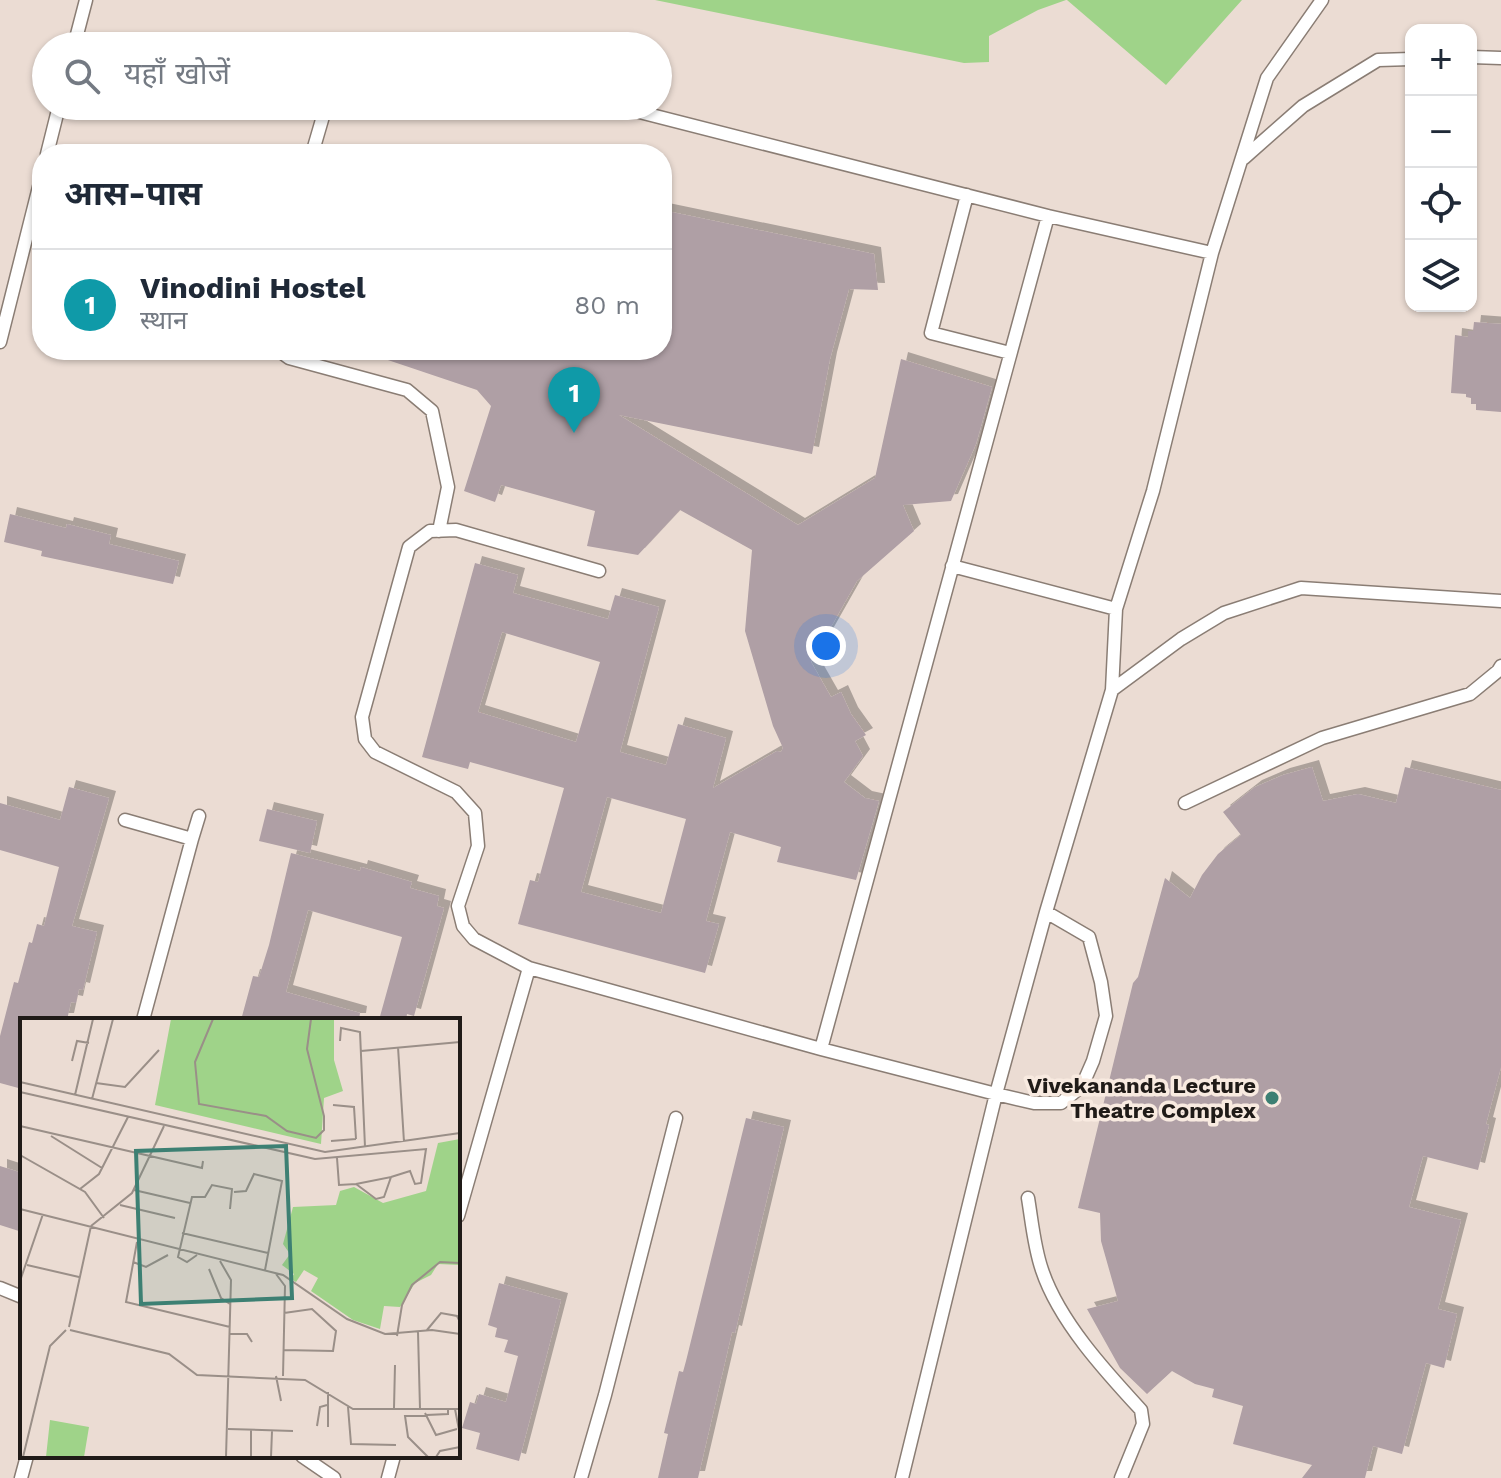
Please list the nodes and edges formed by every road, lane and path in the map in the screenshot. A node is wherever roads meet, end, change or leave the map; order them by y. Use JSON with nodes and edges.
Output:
{"nodes":[{"id":1,"x":86,"y":0,"type":"edge"},
{"id":2,"x":1322,"y":0,"type":"edge"},
{"id":3,"x":78,"y":32,"type":"edge"},
{"id":4,"x":1477,"y":57,"type":"edge"},
{"id":5,"x":1501,"y":58,"type":"edge"},
{"id":6,"x":1405,"y":59,"type":"edge"},
{"id":7,"x":56,"y":120,"type":"edge"},
{"id":8,"x":322,"y":120,"type":"edge"},
{"id":9,"x":671,"y":120,"type":"edge"},
{"id":10,"x":50,"y":144,"type":"edge"},
{"id":11,"x":315,"y":144,"type":"edge"},
{"id":12,"x":1242,"y":160,"type":"junction"},
{"id":13,"x":967,"y":195,"type":"junction"},
{"id":14,"x":32,"y":215,"type":"edge"},
{"id":15,"x":1048,"y":216,"type":"junction"},
{"id":16,"x":1212,"y":253,"type":"junction"},
{"id":17,"x":0,"y":342,"type":"edge"},
{"id":18,"x":1010,"y":353,"type":"junction"},
{"id":19,"x":296,"y":360,"type":"edge"},
{"id":20,"x":439,"y":531,"type":"junction"},
{"id":21,"x":952,"y":566,"type":"junction"},
{"id":22,"x":599,"y":571,"type":"dead end"},
{"id":23,"x":1501,"y":601,"type":"edge"},
{"id":24,"x":1116,"y":609,"type":"junction"},
{"id":25,"x":1501,"y":666,"type":"edge"},
{"id":26,"x":1112,"y":690,"type":"junction"},
{"id":27,"x":1185,"y":803,"type":"dead end"},
{"id":28,"x":199,"y":816,"type":"dead end"},
{"id":29,"x":125,"y":820,"type":"dead end"},
{"id":30,"x":192,"y":839,"type":"junction"},
{"id":31,"x":1046,"y":912,"type":"junction"},
{"id":32,"x":529,"y":968,"type":"junction"},
{"id":33,"x":144,"y":1018,"type":"edge"},
{"id":34,"x":821,"y":1049,"type":"junction"},
{"id":35,"x":996,"y":1094,"type":"junction"},
{"id":36,"x":676,"y":1118,"type":"dead end"},
{"id":37,"x":1028,"y":1198,"type":"dead end"},
{"id":38,"x":460,"y":1209,"type":"edge"},
{"id":39,"x":0,"y":1288,"type":"edge"},
{"id":40,"x":20,"y":1296,"type":"edge"},
{"id":41,"x":26,"y":1458,"type":"edge"},
{"id":42,"x":305,"y":1458,"type":"edge"},
{"id":43,"x":393,"y":1458,"type":"edge"},
{"id":44,"x":21,"y":1478,"type":"edge"},
{"id":45,"x":334,"y":1478,"type":"edge"},
{"id":46,"x":388,"y":1478,"type":"edge"},
{"id":47,"x":581,"y":1478,"type":"edge"},
{"id":48,"x":902,"y":1478,"type":"edge"},
{"id":49,"x":1121,"y":1478,"type":"edge"}],
"edges":[{"from":1,"to":3,"type":"lane"},
{"from":2,"to":12,"type":"lane"},
{"from":4,"to":5,"type":"lane"},
{"from":6,"to":12,"type":"lane"},
{"from":7,"to":10,"type":"lane"},
{"from":8,"to":11,"type":"lane"},
{"from":9,"to":13,"type":"lane"},
{"from":12,"to":16,"type":"lane"},
{"from":13,"to":15,"type":"lane"},
{"from":13,"to":18,"type":"lane"},
{"from":14,"to":17,"type":"lane"},
{"from":15,"to":16,"type":"lane"},
{"from":15,"to":18,"type":"lane"},
{"from":16,"to":24,"type":"lane"},
{"from":18,"to":21,"type":"lane"},
{"from":19,"to":20,"type":"lane"},
{"from":20,"to":22,"type":"lane"},
{"from":20,"to":32,"type":"lane"},
{"from":21,"to":24,"type":"lane"},
{"from":21,"to":34,"type":"lane"},
{"from":23,"to":26,"type":"lane"},
{"from":24,"to":26,"type":"lane"},
{"from":25,"to":27,"type":"lane"},
{"from":26,"to":31,"type":"lane"},
{"from":28,"to":30,"type":"lane"},
{"from":29,"to":30,"type":"lane"},
{"from":30,"to":33,"type":"lane"},
{"from":31,"to":35,"type":"lane"},
{"from":31,"to":35,"type":"lane"},
{"from":32,"to":34,"type":"lane"},
{"from":32,"to":38,"type":"lane"},
{"from":34,"to":35,"type":"lane"},
{"from":35,"to":48,"type":"lane"},
{"from":36,"to":47,"type":"lane"},
{"from":37,"to":49,"type":"lane"},
{"from":39,"to":40,"type":"lane"},
{"from":41,"to":44,"type":"lane"},
{"from":42,"to":45,"type":"lane"},
{"from":43,"to":46,"type":"lane"}]}
